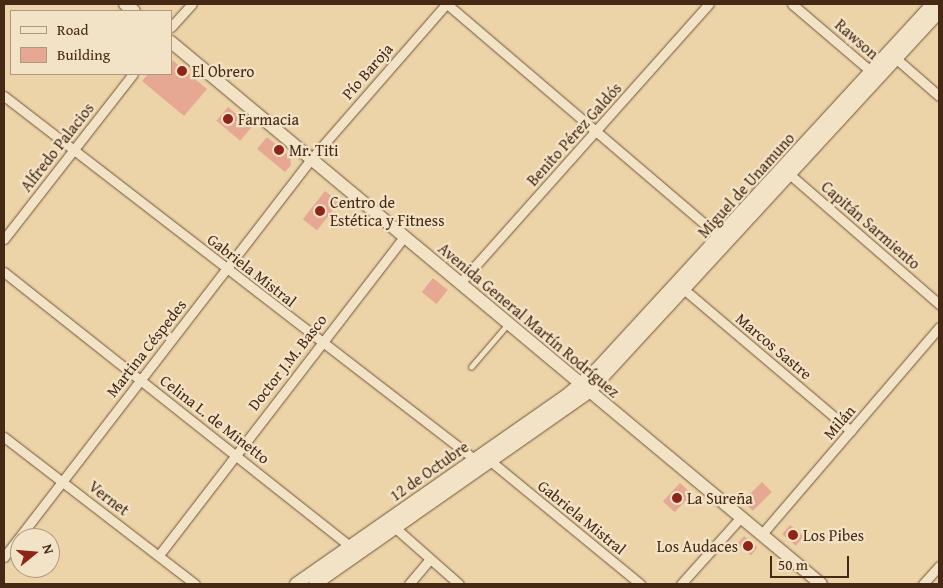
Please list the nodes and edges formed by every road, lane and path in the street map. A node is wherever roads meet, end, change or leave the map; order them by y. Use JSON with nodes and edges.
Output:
{"nodes":[{"id":1,"x":192,"y":4,"type":"edge"},
{"id":2,"x":447,"y":4,"type":"edge"},
{"id":3,"x":709,"y":4,"type":"edge"},
{"id":4,"x":792,"y":4,"type":"edge"},
{"id":5,"x":932,"y":4,"type":"edge"},
{"id":6,"x":939,"y":12,"type":"edge"},
{"id":7,"x":172,"y":25,"type":"edge"},
{"id":8,"x":172,"y":43,"type":"edge"},
{"id":9,"x":892,"y":55,"type":"junction"},
{"id":10,"x":132,"y":75,"type":"edge"},
{"id":11,"x":875,"y":75,"type":"junction"},
{"id":12,"x":4,"y":96,"type":"edge"},
{"id":13,"x":939,"y":96,"type":"edge"},
{"id":14,"x":596,"y":132,"type":"junction"},
{"id":15,"x":74,"y":151,"type":"junction"},
{"id":16,"x":311,"y":159,"type":"junction"},
{"id":17,"x":788,"y":172,"type":"junction"},
{"id":18,"x":404,"y":237,"type":"junction"},
{"id":19,"x":4,"y":239,"type":"edge"},
{"id":20,"x":724,"y":241,"type":"junction"},
{"id":21,"x":227,"y":269,"type":"junction"},
{"id":22,"x":4,"y":272,"type":"edge"},
{"id":23,"x":460,"y":284,"type":"junction"},
{"id":24,"x":681,"y":287,"type":"junction"},
{"id":25,"x":939,"y":304,"type":"edge"},
{"id":26,"x":508,"y":324,"type":"junction"},
{"id":27,"x":939,"y":327,"type":"edge"},
{"id":28,"x":322,"y":343,"type":"junction"},
{"id":29,"x":471,"y":367,"type":"dead end"},
{"id":30,"x":140,"y":379,"type":"junction"},
{"id":31,"x":585,"y":388,"type":"junction"},
{"id":32,"x":851,"y":431,"type":"junction"},
{"id":33,"x":4,"y":437,"type":"edge"},
{"id":34,"x":235,"y":453,"type":"junction"},
{"id":35,"x":482,"y":460,"type":"junction"},
{"id":36,"x":63,"y":482,"type":"junction"},
{"id":37,"x":740,"y":518,"type":"junction"},
{"id":38,"x":391,"y":524,"type":"junction"},
{"id":39,"x":761,"y":535,"type":"junction"},
{"id":40,"x":355,"y":549,"type":"junction"},
{"id":41,"x":159,"y":555,"type":"junction"},
{"id":42,"x":4,"y":556,"type":"edge"},
{"id":43,"x":429,"y":560,"type":"junction"},
{"id":44,"x":939,"y":566,"type":"edge"},
{"id":45,"x":195,"y":584,"type":"edge"},
{"id":46,"x":296,"y":584,"type":"edge"},
{"id":47,"x":315,"y":584,"type":"edge"},
{"id":48,"x":409,"y":584,"type":"edge"},
{"id":49,"x":459,"y":584,"type":"edge"},
{"id":50,"x":640,"y":584,"type":"edge"},
{"id":51,"x":681,"y":584,"type":"edge"},
{"id":52,"x":821,"y":584,"type":"edge"},
{"id":53,"x":923,"y":584,"type":"edge"}],
"edges":[{"from":1,"to":7,"type":"street"},
{"from":2,"to":14,"type":"street"},
{"from":2,"to":16,"type":"street","name":"Pío Baroja"},
{"from":3,"to":14,"type":"street","name":"Benito Pérez Galdós"},
{"from":4,"to":11,"type":"street","name":"Rawson"},
{"from":5,"to":9,"type":"street","name":"Miguel de Unamuno"},
{"from":6,"to":9,"type":"street","name":"Miguel de Unamuno"},
{"from":8,"to":16,"type":"street","name":"Avenida General Martín Rodríguez"},
{"from":9,"to":11,"type":"street","name":"Miguel de Unamuno"},
{"from":9,"to":13,"type":"street","name":"Rawson"},
{"from":10,"to":15,"type":"street","name":"Alfredo Palacios"},
{"from":11,"to":17,"type":"street","name":"Miguel de Unamuno"},
{"from":12,"to":15,"type":"street","name":"Gabriela Mistral"},
{"from":14,"to":20,"type":"street"},
{"from":14,"to":23,"type":"street","name":"Benito Pérez Galdós"},
{"from":15,"to":19,"type":"street","name":"Alfredo Palacios"},
{"from":15,"to":21,"type":"street","name":"Gabriela Mistral"},
{"from":16,"to":18,"type":"street","name":"Avenida General Martín Rodríguez"},
{"from":16,"to":21,"type":"street","name":"Martina Céspedes"},
{"from":17,"to":20,"type":"street","name":"Miguel de Unamuno"},
{"from":17,"to":25,"type":"street","name":"Capitán Sarmiento"},
{"from":18,"to":23,"type":"street","name":"Avenida General Martín Rodríguez"},
{"from":18,"to":28,"type":"street","name":"Doctor J.M. Basco"},
{"from":20,"to":24,"type":"street","name":"Miguel de Unamuno"},
{"from":21,"to":28,"type":"street","name":"Gabriela Mistral"},
{"from":21,"to":30,"type":"street","name":"Martina Céspedes"},
{"from":22,"to":30,"type":"street","name":"Celina L. de Minetto"},
{"from":23,"to":26,"type":"street","name":"Avenida General Martín Rodríguez"},
{"from":24,"to":31,"type":"street","name":"Miguel de Unamuno"},
{"from":24,"to":32,"type":"street","name":"Marcos Sastre"},
{"from":26,"to":29,"type":"lane"},
{"from":26,"to":31,"type":"street","name":"Avenida General Martín Rodríguez"},
{"from":27,"to":32,"type":"street","name":"Milán"},
{"from":28,"to":34,"type":"street","name":"Doctor J.M. Basco"},
{"from":28,"to":35,"type":"street","name":"Gabriela Mistral"},
{"from":30,"to":34,"type":"street","name":"Celina L. de Minetto"},
{"from":30,"to":36,"type":"street","name":"Martina Céspedes"},
{"from":31,"to":35,"type":"street","name":"12 de Octubre"},
{"from":31,"to":37,"type":"street","name":"Avenida General Martín Rodríguez"},
{"from":32,"to":39,"type":"street","name":"Milán"},
{"from":33,"to":36,"type":"street","name":"Vernet"},
{"from":34,"to":40,"type":"street","name":"Celina L. de Minetto"},
{"from":34,"to":41,"type":"street","name":"Doctor J.M. Basco"},
{"from":35,"to":38,"type":"street","name":"12 de Octubre"},
{"from":35,"to":50,"type":"street","name":"Gabriela Mistral"},
{"from":36,"to":41,"type":"street","name":"Vernet"},
{"from":36,"to":42,"type":"street","name":"Martina Céspedes"},
{"from":37,"to":39,"type":"street","name":"Avenida General Martín Rodríguez"},
{"from":37,"to":51,"type":"street"},
{"from":38,"to":40,"type":"street","name":"12 de Octubre"},
{"from":38,"to":43,"type":"street"},
{"from":39,"to":52,"type":"street","name":"Avenida General Martín Rodríguez"},
{"from":40,"to":46,"type":"street","name":"12 de Octubre"},
{"from":40,"to":47,"type":"street","name":"12 de Octubre"},
{"from":41,"to":45,"type":"street","name":"Vernet"},
{"from":43,"to":48,"type":"street"},
{"from":43,"to":49,"type":"street"},
{"from":44,"to":53,"type":"street"}]}
